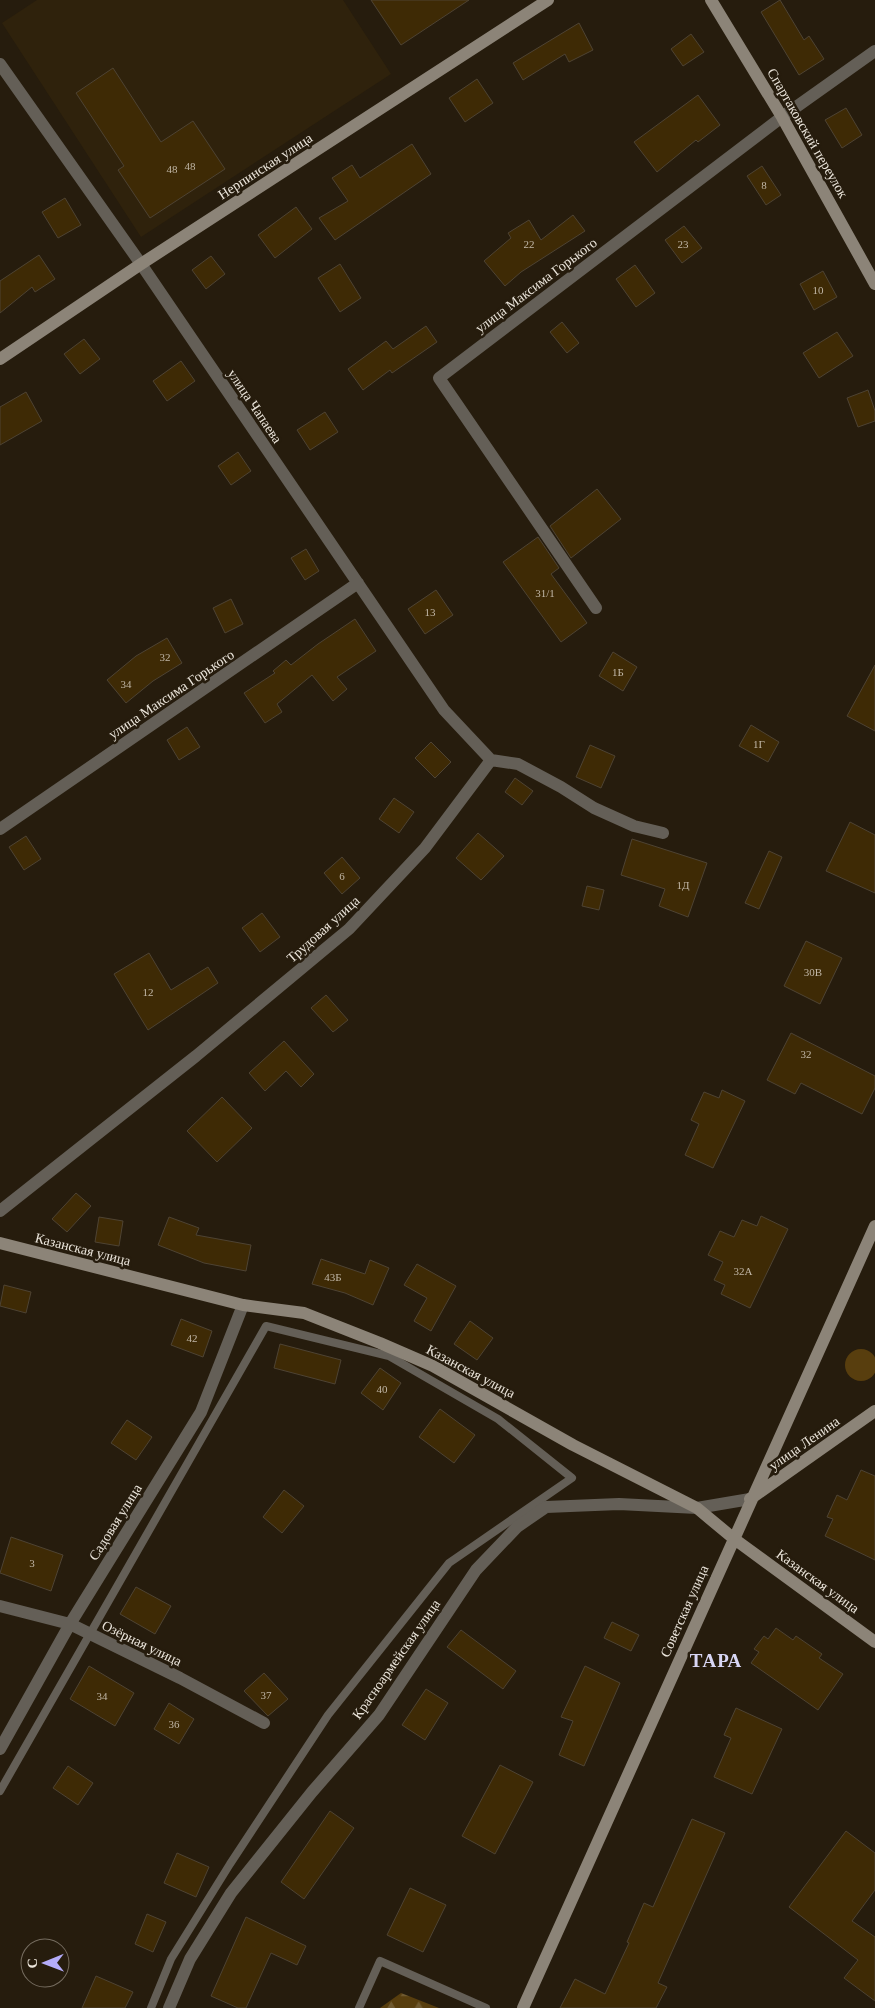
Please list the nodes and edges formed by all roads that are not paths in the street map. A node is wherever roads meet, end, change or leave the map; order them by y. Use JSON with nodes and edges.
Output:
{"nodes":[{"id":1,"x":548,"y":0,"type":"edge"},
{"id":2,"x":711,"y":0,"type":"edge"},
{"id":3,"x":875,"y":51,"type":"edge"},
{"id":4,"x":0,"y":64,"type":"edge"},
{"id":5,"x":782,"y":116,"type":"junction"},
{"id":6,"x":141,"y":264,"type":"junction"},
{"id":7,"x":875,"y":284,"type":"edge"},
{"id":8,"x":0,"y":359,"type":"edge"},
{"id":9,"x":358,"y":583,"type":"junction"},
{"id":10,"x":596,"y":608,"type":"dead end"},
{"id":11,"x":491,"y":760,"type":"junction"},
{"id":12,"x":0,"y":829,"type":"edge"},
{"id":13,"x":663,"y":833,"type":"dead end"},
{"id":14,"x":0,"y":1211,"type":"edge"},
{"id":15,"x":875,"y":1226,"type":"edge"},
{"id":16,"x":0,"y":1243,"type":"edge"},
{"id":17,"x":243,"y":1305,"type":"junction"},
{"id":18,"x":875,"y":1411,"type":"edge"},
{"id":19,"x":750,"y":1499,"type":"junction"},
{"id":20,"x":697,"y":1508,"type":"junction"},
{"id":21,"x":733,"y":1538,"type":"junction"},
{"id":22,"x":0,"y":1606,"type":"edge"},
{"id":23,"x":70,"y":1624,"type":"junction"},
{"id":24,"x":89,"y":1634,"type":"junction"},
{"id":25,"x":875,"y":1642,"type":"edge"},
{"id":26,"x":264,"y":1723,"type":"dead end"},
{"id":27,"x":0,"y":1748,"type":"edge"},
{"id":28,"x":0,"y":1791,"type":"edge"},
{"id":29,"x":151,"y":2008,"type":"edge"},
{"id":30,"x":169,"y":2008,"type":"edge"},
{"id":31,"x":359,"y":2008,"type":"edge"},
{"id":32,"x":486,"y":2008,"type":"edge"},
{"id":33,"x":523,"y":2008,"type":"edge"}],
"edges":[{"from":1,"to":6,"type":"main road","name":"Нерпинская улица"},
{"from":2,"to":5,"type":"main road","name":"Спартаковский переулок"},
{"from":3,"to":5,"type":"street","name":"улица Максима Горького"},
{"from":4,"to":6,"type":"street","name":"улица Чапаева"},
{"from":5,"to":7,"type":"main road","name":"Спартаковский переулок"},
{"from":5,"to":10,"type":"street","name":"улица Максима Горького"},
{"from":6,"to":8,"type":"main road","name":"Нерпинская улица"},
{"from":6,"to":9,"type":"street","name":"улица Чапаева"},
{"from":9,"to":11,"type":"street","name":"улица Чапаева"},
{"from":9,"to":12,"type":"street","name":"улица Максима Горького"},
{"from":11,"to":13,"type":"street"},
{"from":11,"to":14,"type":"street","name":"Трудовая улица"},
{"from":15,"to":19,"type":"main road","name":"Советская улица"},
{"from":16,"to":17,"type":"main road","name":"Казанская улица"},
{"from":17,"to":20,"type":"main road","name":"Казанская улица"},
{"from":17,"to":23,"type":"street","name":"Садовая улица"},
{"from":18,"to":19,"type":"main road","name":"улица Ленина"},
{"from":19,"to":20,"type":"street","name":"Красноармейская улица"},
{"from":19,"to":21,"type":"main road","name":"Советская улица"},
{"from":20,"to":21,"type":"main road","name":"Казанская улица"},
{"from":20,"to":30,"type":"street","name":"Красноармейская улица"},
{"from":21,"to":25,"type":"main road","name":"Казанская улица"},
{"from":21,"to":33,"type":"main road","name":"Советская улица"},
{"from":22,"to":23,"type":"street","name":"Озёрная улица"},
{"from":23,"to":24,"type":"street","name":"Озёрная улица"},
{"from":23,"to":27,"type":"street","name":"Садовая улица"},
{"from":24,"to":26,"type":"street","name":"Озёрная улица"},
{"from":24,"to":28,"type":"lane"},
{"from":24,"to":29,"type":"lane"},
{"from":31,"to":32,"type":"lane"}]}
